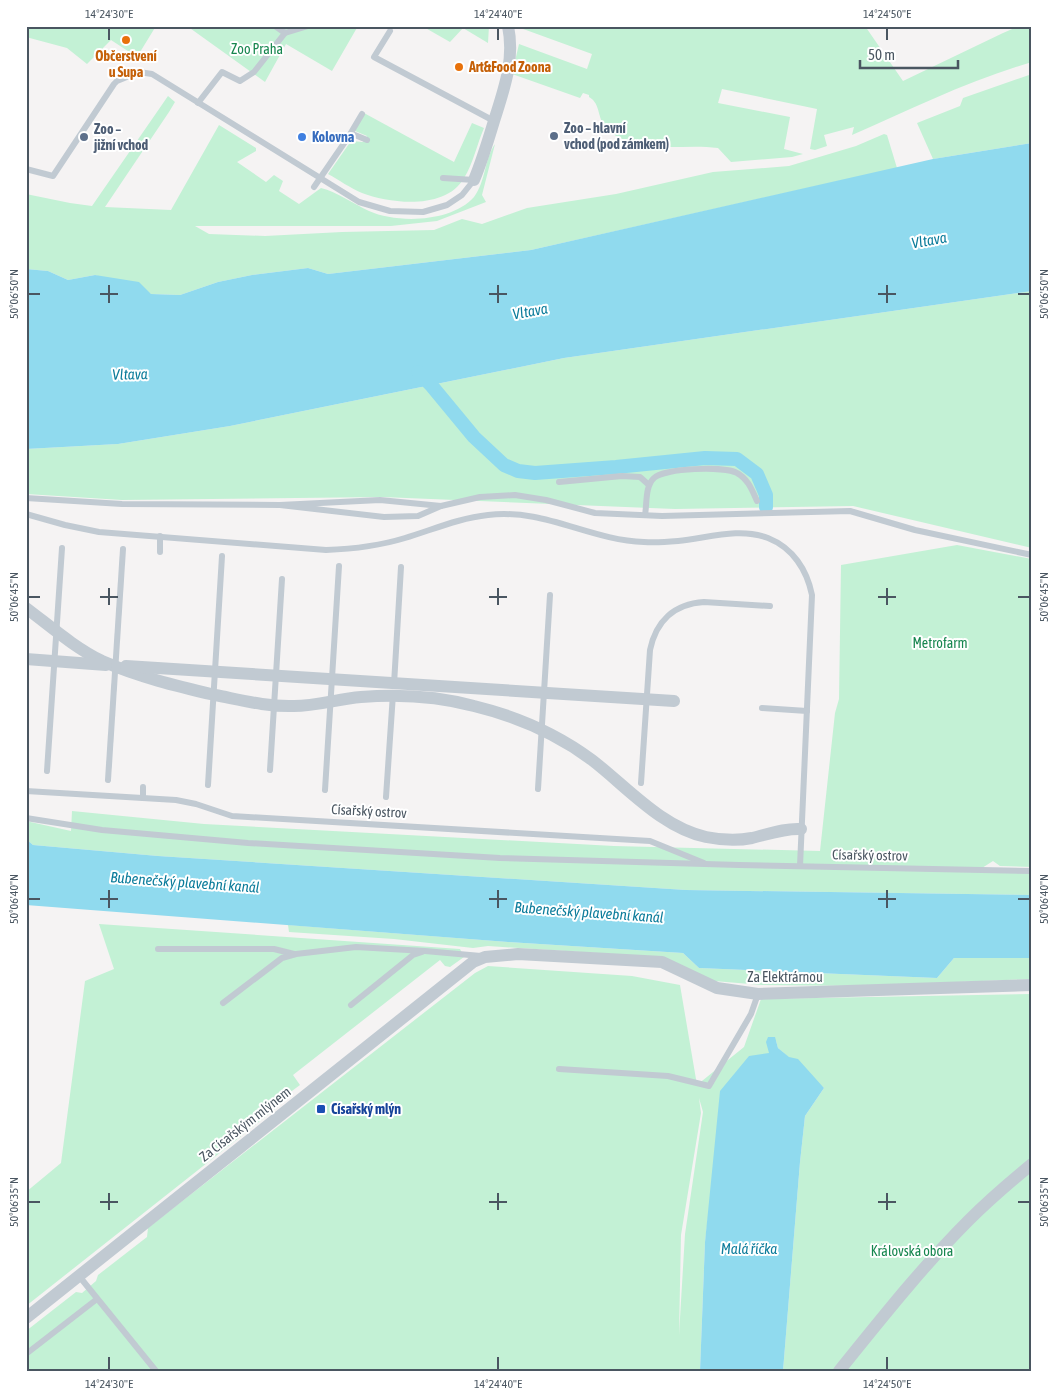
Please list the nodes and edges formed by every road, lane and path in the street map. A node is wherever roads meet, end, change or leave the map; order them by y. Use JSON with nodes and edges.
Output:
{"nodes":[{"id":1,"x":275,"y":26,"type":"edge"},
{"id":2,"x":308,"y":26,"type":"edge"},
{"id":3,"x":508,"y":26,"type":"edge"},
{"id":4,"x":390,"y":31,"type":"dead end"},
{"id":5,"x":285,"y":33,"type":"junction"},
{"id":6,"x":198,"y":103,"type":"junction"},
{"id":7,"x":362,"y":114,"type":"dead end"},
{"id":8,"x":494,"y":121,"type":"junction"},
{"id":9,"x":349,"y":136,"type":"junction"},
{"id":10,"x":366,"y":140,"type":"dead end"},
{"id":11,"x":26,"y":169,"type":"edge"},
{"id":12,"x":442,"y":178,"type":"dead end"},
{"id":13,"x":320,"y":179,"type":"junction"},
{"id":14,"x":474,"y":180,"type":"junction"},
{"id":15,"x":314,"y":188,"type":"dead end"},
{"id":16,"x":559,"y":482,"type":"dead end"},
{"id":17,"x":649,"y":485,"type":"junction"},
{"id":18,"x":26,"y":498,"type":"edge"},
{"id":19,"x":757,"y":501,"type":"dead end"},
{"id":20,"x":280,"y":505,"type":"junction"},
{"id":21,"x":441,"y":506,"type":"junction"},
{"id":22,"x":26,"y":514,"type":"edge"},
{"id":23,"x":646,"y":515,"type":"junction"},
{"id":24,"x":160,"y":536,"type":"junction"},
{"id":25,"x":62,"y":548,"type":"dead end"},
{"id":26,"x":123,"y":549,"type":"dead end"},
{"id":27,"x":160,"y":552,"type":"dead end"},
{"id":28,"x":1032,"y":555,"type":"edge"},
{"id":29,"x":222,"y":556,"type":"dead end"},
{"id":30,"x":339,"y":566,"type":"dead end"},
{"id":31,"x":401,"y":568,"type":"dead end"},
{"id":32,"x":282,"y":579,"type":"dead end"},
{"id":33,"x":550,"y":595,"type":"dead end"},
{"id":34,"x":770,"y":606,"type":"dead end"},
{"id":35,"x":26,"y":608,"type":"edge"},
{"id":36,"x":56,"y":631,"type":"junction"},
{"id":37,"x":26,"y":659,"type":"edge"},
{"id":38,"x":54,"y":661,"type":"junction"},
{"id":39,"x":115,"y":666,"type":"junction"},
{"id":40,"x":215,"y":672,"type":"junction"},
{"id":41,"x":276,"y":676,"type":"junction"},
{"id":42,"x":331,"y":680,"type":"junction"},
{"id":43,"x":393,"y":690,"type":"junction"},
{"id":44,"x":544,"y":692,"type":"junction"},
{"id":45,"x":213,"y":694,"type":"junction"},
{"id":46,"x":647,"y":699,"type":"junction"},
{"id":47,"x":674,"y":700,"type":"dead end"},
{"id":48,"x":330,"y":702,"type":"junction"},
{"id":49,"x":274,"y":706,"type":"junction"},
{"id":50,"x":762,"y":708,"type":"dead end"},
{"id":51,"x":807,"y":711,"type":"junction"},
{"id":52,"x":541,"y":730,"type":"junction"},
{"id":53,"x":270,"y":770,"type":"dead end"},
{"id":54,"x":47,"y":771,"type":"dead end"},
{"id":55,"x":108,"y":780,"type":"dead end"},
{"id":56,"x":641,"y":783,"type":"dead end"},
{"id":57,"x":208,"y":785,"type":"dead end"},
{"id":58,"x":143,"y":788,"type":"dead end"},
{"id":59,"x":538,"y":789,"type":"dead end"},
{"id":60,"x":324,"y":790,"type":"dead end"},
{"id":61,"x":26,"y":791,"type":"edge"},
{"id":62,"x":143,"y":798,"type":"junction"},
{"id":63,"x":386,"y":798,"type":"dead end"},
{"id":64,"x":26,"y":818,"type":"edge"},
{"id":65,"x":802,"y":829,"type":"junction"},
{"id":66,"x":707,"y":864,"type":"junction"},
{"id":67,"x":800,"y":866,"type":"junction"},
{"id":68,"x":1032,"y":871,"type":"edge"},
{"id":69,"x":158,"y":949,"type":"dead end"},
{"id":70,"x":426,"y":950,"type":"junction"},
{"id":71,"x":296,"y":954,"type":"junction"},
{"id":72,"x":485,"y":957,"type":"junction"},
{"id":73,"x":1032,"y":985,"type":"edge"},
{"id":74,"x":758,"y":994,"type":"junction"},
{"id":75,"x":223,"y":1003,"type":"dead end"},
{"id":76,"x":351,"y":1005,"type":"dead end"},
{"id":77,"x":558,"y":1069,"type":"dead end"},
{"id":78,"x":1032,"y":1164,"type":"edge"},
{"id":79,"x":79,"y":1276,"type":"junction"},
{"id":80,"x":98,"y":1299,"type":"junction"},
{"id":81,"x":26,"y":1318,"type":"edge"},
{"id":82,"x":26,"y":1354,"type":"edge"},
{"id":83,"x":156,"y":1371,"type":"edge"},
{"id":84,"x":839,"y":1371,"type":"edge"}],
"edges":[{"from":1,"to":5,"type":"lane"},
{"from":2,"to":5,"type":"lane"},
{"from":3,"to":8,"type":"street"},
{"from":4,"to":8,"type":"lane"},
{"from":5,"to":6,"type":"lane"},
{"from":6,"to":11,"type":"lane"},
{"from":6,"to":13,"type":"lane"},
{"from":7,"to":9,"type":"lane"},
{"from":8,"to":14,"type":"street"},
{"from":9,"to":10,"type":"lane"},
{"from":9,"to":13,"type":"lane"},
{"from":12,"to":14,"type":"lane"},
{"from":13,"to":14,"type":"lane"},
{"from":13,"to":15,"type":"lane"},
{"from":16,"to":17,"type":"lane"},
{"from":17,"to":19,"type":"lane"},
{"from":17,"to":23,"type":"lane"},
{"from":18,"to":20,"type":"lane"},
{"from":20,"to":21,"type":"lane"},
{"from":20,"to":21,"type":"lane"},
{"from":21,"to":23,"type":"lane"},
{"from":22,"to":24,"type":"lane"},
{"from":23,"to":28,"type":"lane"},
{"from":24,"to":27,"type":"lane"},
{"from":24,"to":51,"type":"lane"},
{"from":25,"to":36,"type":"lane"},
{"from":26,"to":39,"type":"lane"},
{"from":29,"to":40,"type":"lane"},
{"from":30,"to":42,"type":"lane"},
{"from":31,"to":43,"type":"lane"},
{"from":32,"to":41,"type":"lane"},
{"from":33,"to":44,"type":"lane"},
{"from":34,"to":46,"type":"lane"},
{"from":35,"to":36,"type":"street"},
{"from":36,"to":38,"type":"lane"},
{"from":36,"to":39,"type":"street"},
{"from":37,"to":38,"type":"street"},
{"from":38,"to":39,"type":"street"},
{"from":38,"to":54,"type":"lane"},
{"from":39,"to":40,"type":"street"},
{"from":39,"to":45,"type":"street"},
{"from":39,"to":55,"type":"lane"},
{"from":40,"to":41,"type":"street"},
{"from":40,"to":45,"type":"lane"},
{"from":41,"to":42,"type":"street"},
{"from":41,"to":49,"type":"lane"},
{"from":42,"to":43,"type":"street"},
{"from":42,"to":48,"type":"lane"},
{"from":43,"to":44,"type":"street"},
{"from":43,"to":48,"type":"street"},
{"from":43,"to":52,"type":"street"},
{"from":43,"to":63,"type":"lane"},
{"from":44,"to":46,"type":"street"},
{"from":44,"to":52,"type":"lane"},
{"from":45,"to":49,"type":"street"},
{"from":45,"to":57,"type":"lane"},
{"from":46,"to":47,"type":"street"},
{"from":46,"to":56,"type":"lane"},
{"from":48,"to":49,"type":"street"},
{"from":48,"to":60,"type":"lane"},
{"from":49,"to":53,"type":"lane"},
{"from":50,"to":51,"type":"lane"},
{"from":51,"to":65,"type":"lane"},
{"from":52,"to":59,"type":"lane"},
{"from":52,"to":65,"type":"street"},
{"from":58,"to":62,"type":"lane"},
{"from":61,"to":62,"type":"lane","name":"Císařský ostrov"},
{"from":62,"to":66,"type":"lane","name":"Císařský ostrov"},
{"from":64,"to":66,"type":"lane","name":"Císařský ostrov"},
{"from":65,"to":67,"type":"lane"},
{"from":66,"to":67,"type":"lane","name":"Císařský ostrov"},
{"from":67,"to":68,"type":"lane","name":"Císařský ostrov"},
{"from":69,"to":71,"type":"lane"},
{"from":70,"to":71,"type":"lane"},
{"from":70,"to":72,"type":"lane"},
{"from":70,"to":76,"type":"lane"},
{"from":71,"to":75,"type":"lane"},
{"from":72,"to":74,"type":"street","name":"Za Elektrárnou"},
{"from":72,"to":79,"type":"street","name":"Za Císařským mlýnem"},
{"from":73,"to":74,"type":"street","name":"Za Elektrárnou"},
{"from":74,"to":77,"type":"lane"},
{"from":78,"to":84,"type":"street"},
{"from":79,"to":80,"type":"lane"},
{"from":79,"to":81,"type":"street","name":"Za Císařským mlýnem"},
{"from":80,"to":82,"type":"lane"},
{"from":80,"to":83,"type":"lane"}]}
